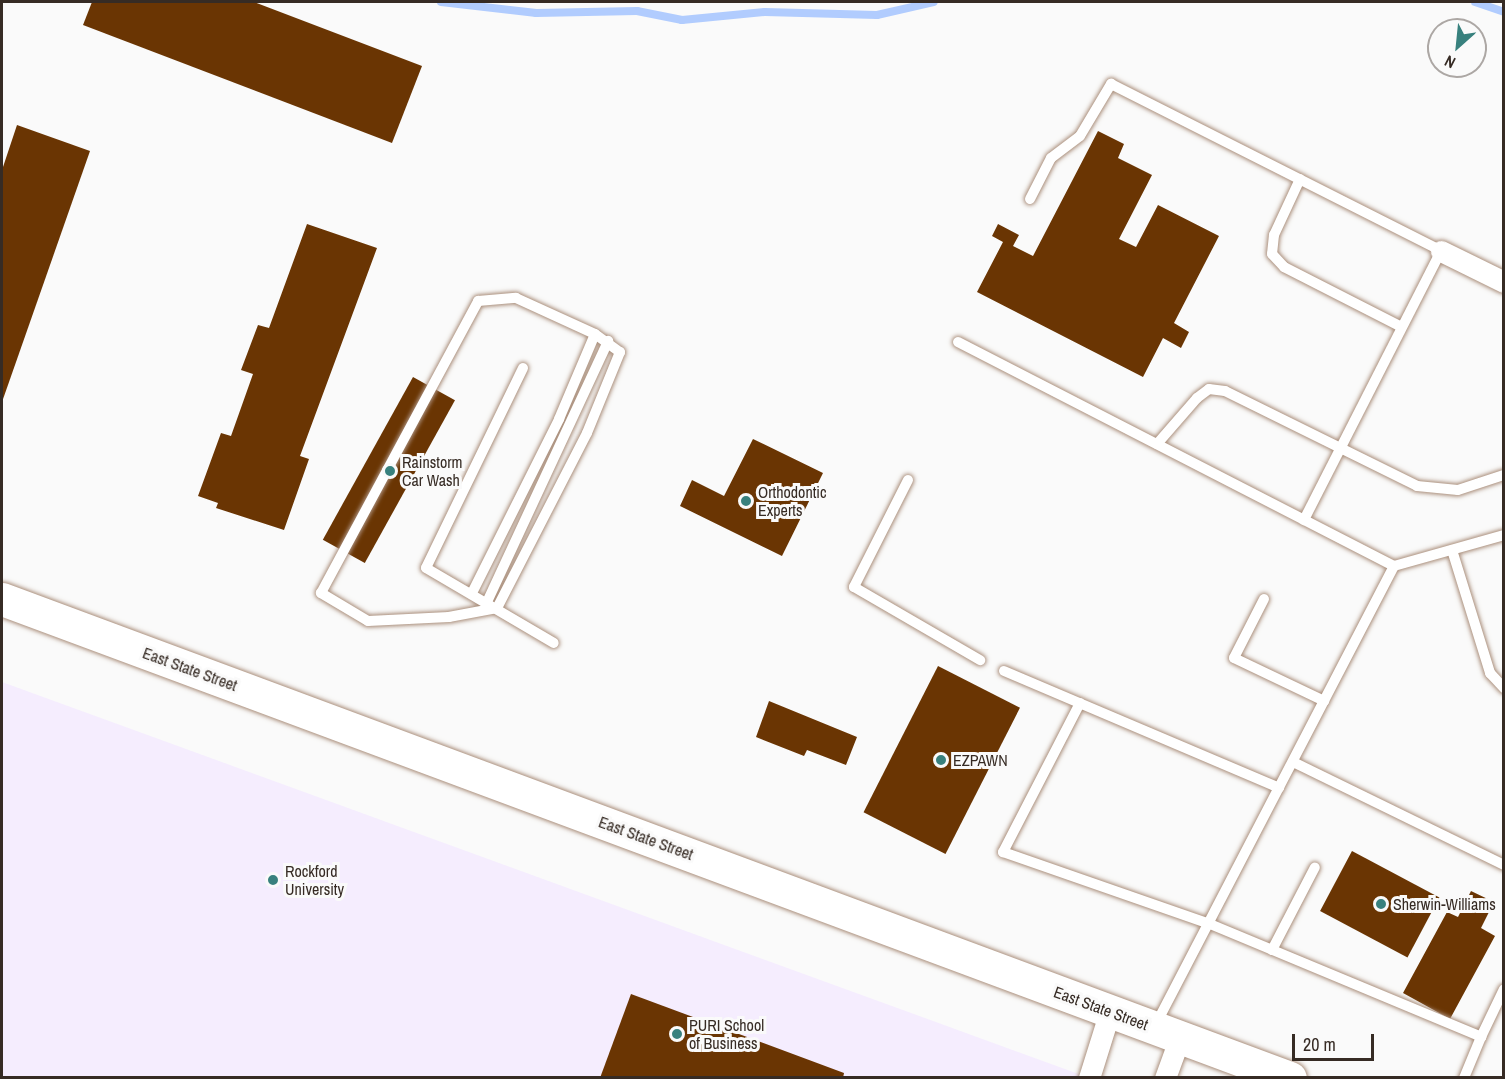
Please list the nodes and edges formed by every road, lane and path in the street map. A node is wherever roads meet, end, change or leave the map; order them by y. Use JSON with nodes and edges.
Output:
{"nodes":[{"id":1,"x":1300,"y":179,"type":"junction"},
{"id":2,"x":1029,"y":199,"type":"dead end"},
{"id":3,"x":1442,"y":251,"type":"junction"},
{"id":4,"x":1503,"y":282,"type":"edge"},
{"id":5,"x":1402,"y":327,"type":"junction"},
{"id":6,"x":595,"y":334,"type":"junction"},
{"id":7,"x":608,"y":341,"type":"junction"},
{"id":8,"x":958,"y":342,"type":"dead end"},
{"id":9,"x":523,"y":368,"type":"dead end"},
{"id":10,"x":1157,"y":444,"type":"junction"},
{"id":11,"x":1340,"y":449,"type":"junction"},
{"id":12,"x":1503,"y":475,"type":"edge"},
{"id":13,"x":908,"y":480,"type":"dead end"},
{"id":14,"x":1304,"y":520,"type":"junction"},
{"id":15,"x":1503,"y":535,"type":"edge"},
{"id":16,"x":1452,"y":550,"type":"junction"},
{"id":17,"x":1394,"y":566,"type":"junction"},
{"id":18,"x":472,"y":593,"type":"junction"},
{"id":19,"x":1264,"y":599,"type":"dead end"},
{"id":20,"x":2,"y":600,"type":"edge"},
{"id":21,"x":487,"y":602,"type":"junction"},
{"id":22,"x":497,"y":609,"type":"junction"},
{"id":23,"x":554,"y":643,"type":"dead end"},
{"id":24,"x":980,"y":660,"type":"dead end"},
{"id":25,"x":1004,"y":671,"type":"dead end"},
{"id":26,"x":1503,"y":688,"type":"edge"},
{"id":27,"x":1324,"y":701,"type":"junction"},
{"id":28,"x":1080,"y":703,"type":"junction"},
{"id":29,"x":1293,"y":762,"type":"junction"},
{"id":30,"x":1279,"y":788,"type":"junction"},
{"id":31,"x":1503,"y":865,"type":"edge"},
{"id":32,"x":1315,"y":867,"type":"dead end"},
{"id":33,"x":1210,"y":924,"type":"junction"},
{"id":34,"x":1272,"y":950,"type":"junction"},
{"id":35,"x":1503,"y":989,"type":"edge"},
{"id":36,"x":1110,"y":1011,"type":"junction"},
{"id":37,"x":1167,"y":1032,"type":"junction"},
{"id":38,"x":1480,"y":1037,"type":"junction"},
{"id":39,"x":1089,"y":1077,"type":"edge"},
{"id":40,"x":1165,"y":1077,"type":"edge"},
{"id":41,"x":1290,"y":1077,"type":"edge"},
{"id":42,"x":1464,"y":1077,"type":"edge"}],
"edges":[{"from":1,"to":2,"type":"lane"},
{"from":1,"to":3,"type":"lane"},
{"from":1,"to":5,"type":"lane"},
{"from":3,"to":4,"type":"street"},
{"from":3,"to":5,"type":"lane"},
{"from":5,"to":11,"type":"lane"},
{"from":6,"to":7,"type":"lane"},
{"from":6,"to":18,"type":"lane"},
{"from":6,"to":22,"type":"lane"},
{"from":7,"to":21,"type":"lane"},
{"from":7,"to":22,"type":"lane"},
{"from":8,"to":10,"type":"lane"},
{"from":9,"to":18,"type":"lane"},
{"from":10,"to":11,"type":"lane"},
{"from":10,"to":14,"type":"lane"},
{"from":11,"to":12,"type":"lane"},
{"from":11,"to":14,"type":"lane"},
{"from":13,"to":24,"type":"lane"},
{"from":14,"to":17,"type":"lane"},
{"from":15,"to":16,"type":"lane"},
{"from":16,"to":17,"type":"lane"},
{"from":16,"to":26,"type":"lane"},
{"from":17,"to":27,"type":"lane"},
{"from":18,"to":21,"type":"lane"},
{"from":19,"to":27,"type":"lane"},
{"from":20,"to":36,"type":"main road","name":"East State Street"},
{"from":21,"to":22,"type":"lane"},
{"from":22,"to":23,"type":"lane"},
{"from":25,"to":28,"type":"lane"},
{"from":27,"to":29,"type":"lane"},
{"from":28,"to":30,"type":"lane"},
{"from":28,"to":33,"type":"lane"},
{"from":29,"to":30,"type":"lane"},
{"from":29,"to":31,"type":"lane"},
{"from":30,"to":33,"type":"lane"},
{"from":32,"to":34,"type":"lane"},
{"from":33,"to":34,"type":"lane"},
{"from":33,"to":37,"type":"lane"},
{"from":34,"to":38,"type":"lane"},
{"from":35,"to":38,"type":"lane"},
{"from":36,"to":37,"type":"main road","name":"East State Street"},
{"from":36,"to":39,"type":"street"},
{"from":37,"to":40,"type":"street"},
{"from":37,"to":41,"type":"main road","name":"East State Street"},
{"from":38,"to":42,"type":"lane"}]}
